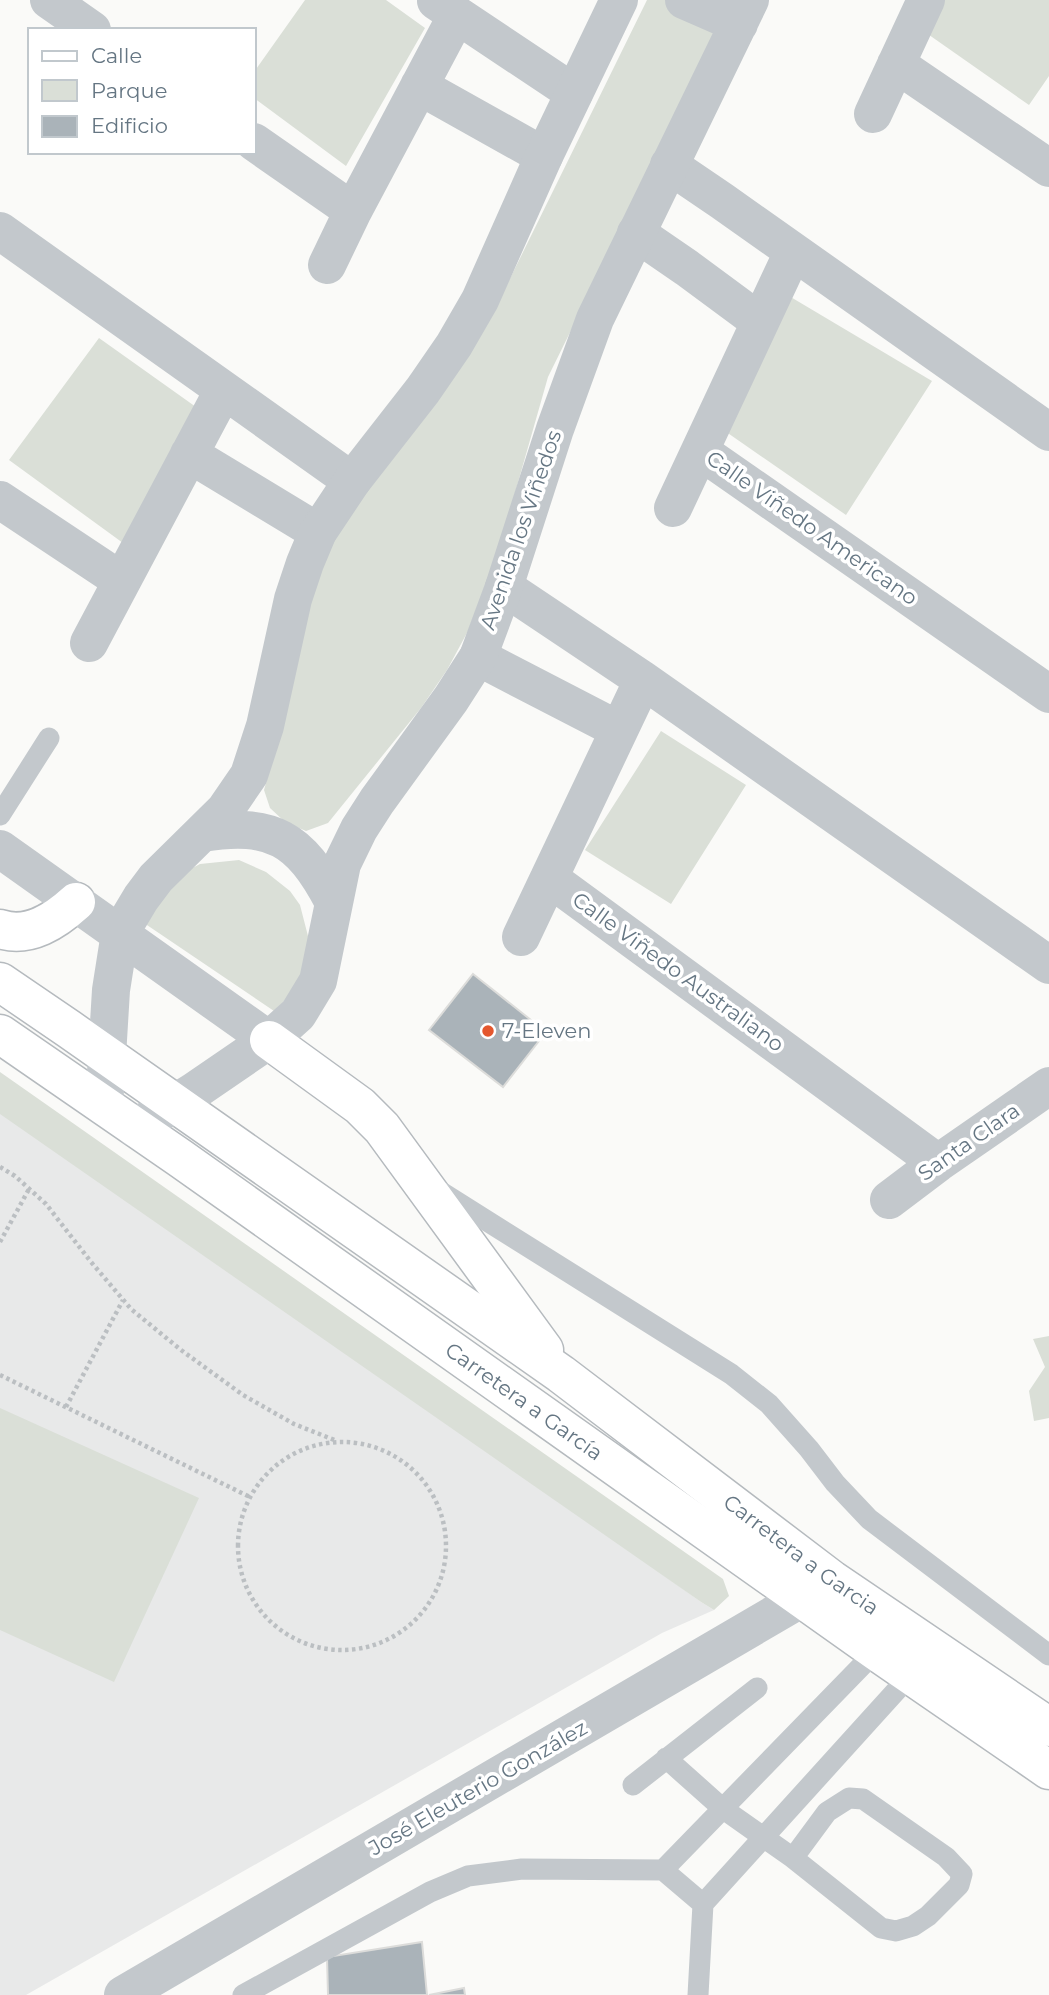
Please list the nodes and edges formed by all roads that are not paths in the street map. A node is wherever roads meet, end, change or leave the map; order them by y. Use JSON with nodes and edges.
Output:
{"nodes":[{"id":1,"x":49,"y":0,"type":"edge"},
{"id":2,"x":619,"y":0,"type":"edge"},
{"id":3,"x":684,"y":0,"type":"edge"},
{"id":4,"x":446,"y":8,"type":"edge"},
{"id":5,"x":745,"y":12,"type":"edge"},
{"id":6,"x":89,"y":28,"type":"edge"},
{"id":7,"x":911,"y":31,"type":"edge"},
{"id":8,"x":419,"y":86,"type":"junction"},
{"id":9,"x":574,"y":93,"type":"junction"},
{"id":10,"x":873,"y":114,"type":"dead end"},
{"id":11,"x":256,"y":143,"type":"edge"},
{"id":12,"x":544,"y":156,"type":"junction"},
{"id":13,"x":669,"y":165,"type":"junction"},
{"id":14,"x":1049,"y":168,"type":"edge"},
{"id":15,"x":353,"y":211,"type":"junction"},
{"id":16,"x":0,"y":231,"type":"edge"},
{"id":17,"x":636,"y":233,"type":"junction"},
{"id":18,"x":793,"y":252,"type":"junction"},
{"id":19,"x":327,"y":265,"type":"dead end"},
{"id":20,"x":760,"y":322,"type":"junction"},
{"id":21,"x":223,"y":391,"type":"junction"},
{"id":22,"x":1049,"y":432,"type":"edge"},
{"id":23,"x":700,"y":451,"type":"junction"},
{"id":24,"x":189,"y":454,"type":"junction"},
{"id":25,"x":352,"y":481,"type":"junction"},
{"id":26,"x":0,"y":500,"type":"edge"},
{"id":27,"x":673,"y":508,"type":"dead end"},
{"id":28,"x":318,"y":532,"type":"junction"},
{"id":29,"x":122,"y":581,"type":"junction"},
{"id":30,"x":504,"y":587,"type":"junction"},
{"id":31,"x":89,"y":643,"type":"dead end"},
{"id":32,"x":478,"y":657,"type":"junction"},
{"id":33,"x":643,"y":680,"type":"junction"},
{"id":34,"x":1049,"y":694,"type":"edge"},
{"id":35,"x":619,"y":730,"type":"junction"},
{"id":36,"x":49,"y":738,"type":"dead end"},
{"id":37,"x":0,"y":815,"type":"edge"},
{"id":38,"x":202,"y":833,"type":"junction"},
{"id":39,"x":0,"y":849,"type":"edge"},
{"id":40,"x":549,"y":878,"type":"junction"},
{"id":41,"x":333,"y":901,"type":"junction"},
{"id":42,"x":76,"y":902,"type":"junction"},
{"id":43,"x":0,"y":929,"type":"edge"},
{"id":44,"x":120,"y":933,"type":"junction"},
{"id":45,"x":521,"y":937,"type":"dead end"},
{"id":46,"x":1049,"y":965,"type":"edge"},
{"id":47,"x":0,"y":982,"type":"edge"},
{"id":48,"x":0,"y":1034,"type":"edge"},
{"id":49,"x":270,"y":1040,"type":"junction"},
{"id":50,"x":108,"y":1057,"type":"junction"},
{"id":51,"x":1049,"y":1086,"type":"edge"},
{"id":52,"x":174,"y":1103,"type":"junction"},
{"id":53,"x":104,"y":1106,"type":"junction"},
{"id":54,"x":135,"y":1128,"type":"junction"},
{"id":55,"x":938,"y":1163,"type":"junction"},
{"id":56,"x":421,"y":1180,"type":"junction"},
{"id":57,"x":890,"y":1200,"type":"dead end"},
{"id":58,"x":561,"y":1374,"type":"junction"},
{"id":59,"x":817,"y":1589,"type":"junction"},
{"id":60,"x":888,"y":1639,"type":"junction"},
{"id":61,"x":1049,"y":1655,"type":"edge"},
{"id":62,"x":923,"y":1662,"type":"junction"},
{"id":63,"x":757,"y":1688,"type":"dead end"},
{"id":64,"x":1049,"y":1727,"type":"edge"},
{"id":65,"x":666,"y":1758,"type":"junction"},
{"id":66,"x":1049,"y":1770,"type":"edge"},
{"id":67,"x":633,"y":1785,"type":"dead end"},
{"id":68,"x":722,"y":1808,"type":"junction"},
{"id":69,"x":765,"y":1837,"type":"junction"},
{"id":70,"x":793,"y":1858,"type":"junction"},
{"id":71,"x":663,"y":1870,"type":"junction"},
{"id":72,"x":703,"y":1904,"type":"junction"},
{"id":73,"x":123,"y":1995,"type":"edge"},
{"id":74,"x":243,"y":1995,"type":"edge"},
{"id":75,"x":698,"y":1995,"type":"edge"}],
"edges":[{"from":1,"to":6,"type":"street"},
{"from":2,"to":9,"type":"street"},
{"from":3,"to":5,"type":"street"},
{"from":4,"to":8,"type":"street"},
{"from":4,"to":9,"type":"street"},
{"from":5,"to":13,"type":"street","name":"Avenida los Viñedos"},
{"from":7,"to":10,"type":"street"},
{"from":7,"to":14,"type":"street"},
{"from":8,"to":12,"type":"street"},
{"from":8,"to":15,"type":"street"},
{"from":9,"to":12,"type":"street"},
{"from":11,"to":15,"type":"street"},
{"from":12,"to":25,"type":"street"},
{"from":13,"to":17,"type":"street","name":"Avenida los Viñedos"},
{"from":13,"to":18,"type":"street"},
{"from":15,"to":19,"type":"street"},
{"from":16,"to":21,"type":"street"},
{"from":17,"to":20,"type":"street"},
{"from":17,"to":30,"type":"street","name":"Avenida los Viñedos"},
{"from":18,"to":20,"type":"street","name":"Calle Viñedo Americano"},
{"from":18,"to":22,"type":"street"},
{"from":20,"to":23,"type":"street","name":"Calle Viñedo Americano"},
{"from":21,"to":24,"type":"street"},
{"from":21,"to":25,"type":"street"},
{"from":23,"to":27,"type":"street"},
{"from":23,"to":34,"type":"street","name":"Calle Viñedo Americano"},
{"from":24,"to":28,"type":"street"},
{"from":24,"to":29,"type":"street"},
{"from":25,"to":28,"type":"street"},
{"from":26,"to":29,"type":"street"},
{"from":28,"to":38,"type":"street"},
{"from":29,"to":31,"type":"street"},
{"from":30,"to":32,"type":"street","name":"Avenida los Viñedos"},
{"from":30,"to":33,"type":"street"},
{"from":32,"to":35,"type":"street"},
{"from":32,"to":41,"type":"street","name":"Avenida los Viñedos"},
{"from":33,"to":35,"type":"street"},
{"from":33,"to":46,"type":"street"},
{"from":35,"to":40,"type":"street"},
{"from":36,"to":37,"type":"lane"},
{"from":38,"to":41,"type":"street"},
{"from":38,"to":44,"type":"street"},
{"from":39,"to":42,"type":"street"},
{"from":40,"to":45,"type":"street"},
{"from":40,"to":55,"type":"street","name":"Calle Viñedo Australiano"},
{"from":41,"to":49,"type":"street","name":"Avenida los Viñedos"},
{"from":42,"to":43,"type":"main road"},
{"from":42,"to":44,"type":"street"},
{"from":44,"to":49,"type":"street"},
{"from":44,"to":50,"type":"street"},
{"from":47,"to":50,"type":"main road","name":"Carretera a García"},
{"from":48,"to":53,"type":"main road","name":"Carretera a García"},
{"from":49,"to":52,"type":"street","name":"Avenida los Viñedos"},
{"from":49,"to":56,"type":"main road"},
{"from":50,"to":52,"type":"main road","name":"Carretera a García"},
{"from":50,"to":53,"type":"street"},
{"from":51,"to":55,"type":"street","name":"Santa Clara"},
{"from":52,"to":54,"type":"street","name":"Avenida los Viñedos"},
{"from":52,"to":58,"type":"main road","name":"Carretera a García"},
{"from":53,"to":54,"type":"main road","name":"Carretera a García"},
{"from":54,"to":59,"type":"main road","name":"Carretera a García"},
{"from":55,"to":57,"type":"street","name":"Santa Clara"},
{"from":56,"to":58,"type":"main road"},
{"from":56,"to":61,"type":"lane"},
{"from":58,"to":59,"type":"main road","name":"Carretera a Garcia"},
{"from":59,"to":60,"type":"main road","name":"Carretera a García"},
{"from":59,"to":73,"type":"street","name":"José Eleuterio González"},
{"from":60,"to":62,"type":"main road","name":"Carretera a García"},
{"from":60,"to":68,"type":"lane"},
{"from":62,"to":64,"type":"main road"},
{"from":62,"to":66,"type":"main road","name":"Carretera a García"},
{"from":62,"to":69,"type":"lane"},
{"from":63,"to":65,"type":"lane"},
{"from":65,"to":67,"type":"lane"},
{"from":65,"to":68,"type":"lane"},
{"from":68,"to":69,"type":"lane"},
{"from":68,"to":71,"type":"lane"},
{"from":69,"to":70,"type":"lane"},
{"from":69,"to":72,"type":"lane"},
{"from":70,"to":70,"type":"lane"},
{"from":71,"to":72,"type":"lane"},
{"from":71,"to":74,"type":"lane"},
{"from":72,"to":75,"type":"lane"}]}
